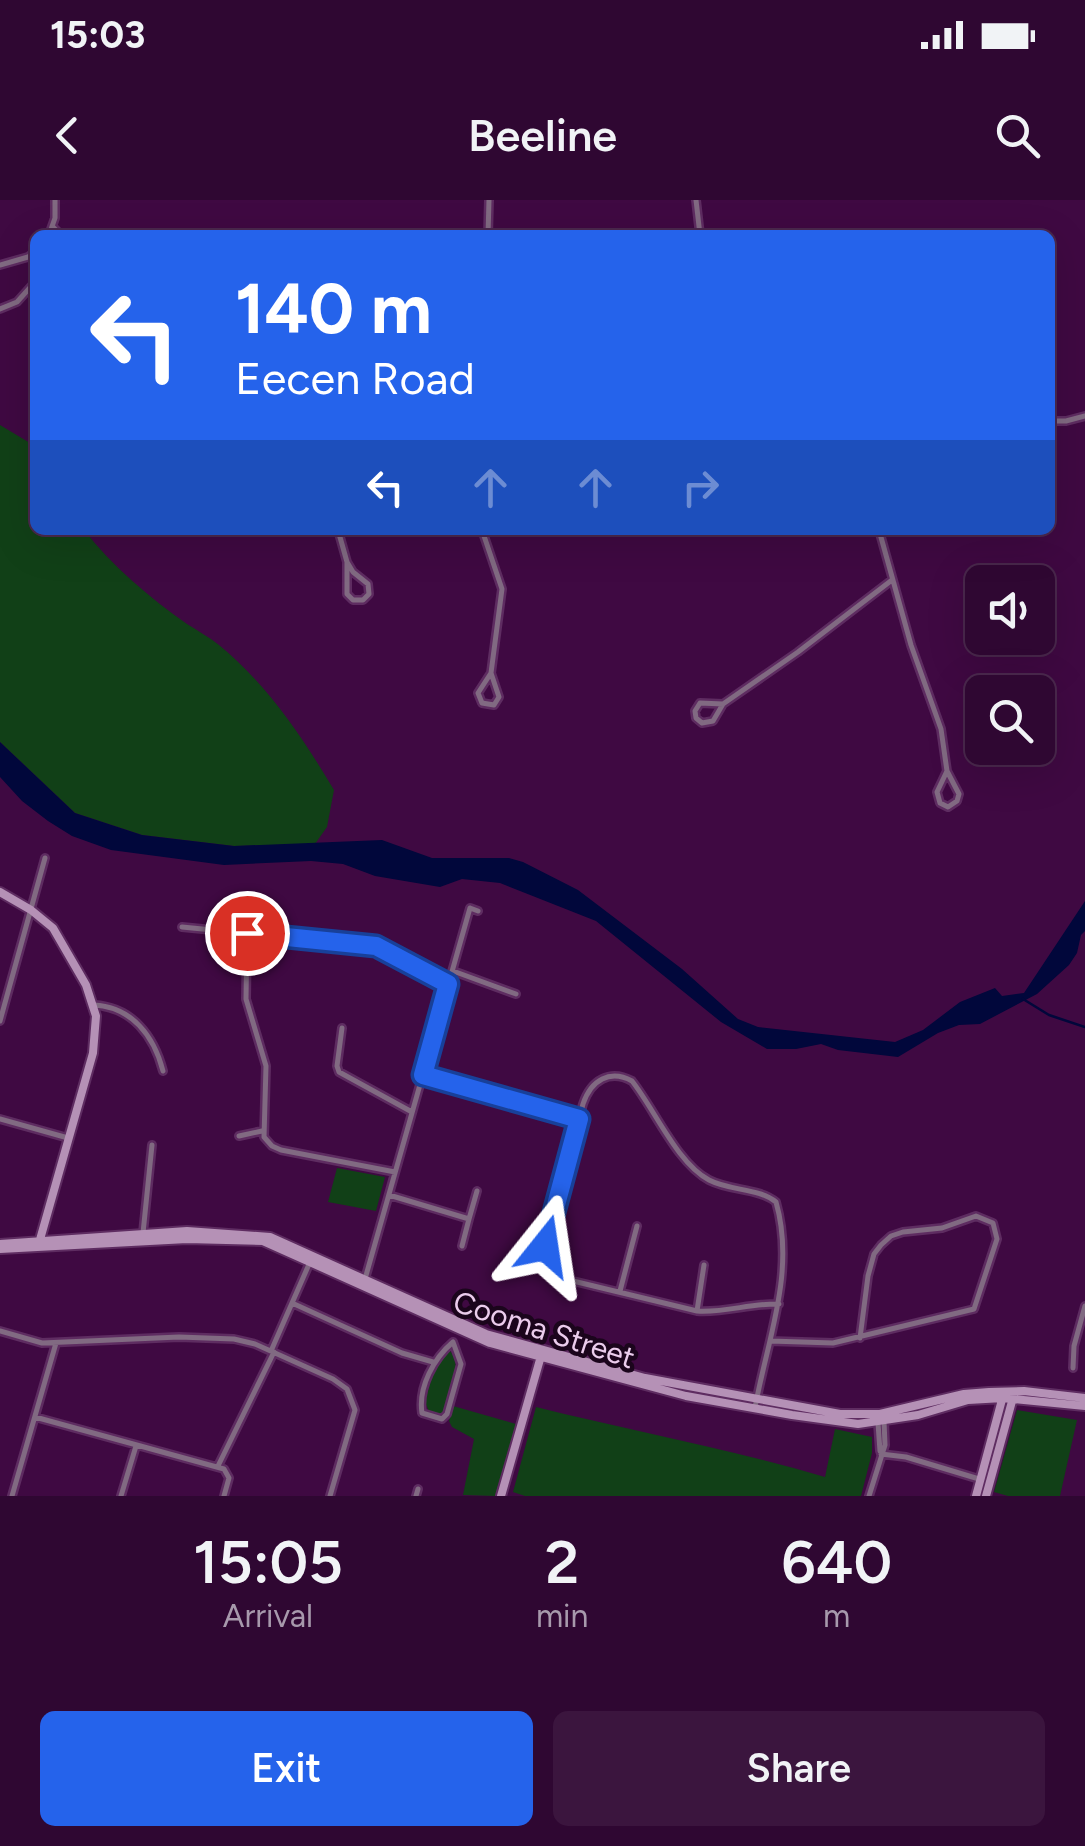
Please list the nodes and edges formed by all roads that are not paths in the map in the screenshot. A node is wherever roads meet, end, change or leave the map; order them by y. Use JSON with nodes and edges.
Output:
{"nodes":[{"id":1,"x":55,"y":200,"type":"edge"},
{"id":2,"x":490,"y":200,"type":"edge"},
{"id":3,"x":696,"y":200,"type":"edge"},
{"id":4,"x":52,"y":226,"type":"junction"},
{"id":5,"x":51,"y":230,"type":"edge"},
{"id":6,"x":56,"y":230,"type":"edge"},
{"id":7,"x":488,"y":230,"type":"edge"},
{"id":8,"x":699,"y":230,"type":"edge"},
{"id":9,"x":30,"y":256,"type":"edge"},
{"id":10,"x":0,"y":265,"type":"edge"},
{"id":11,"x":30,"y":288,"type":"edge"},
{"id":12,"x":0,"y":309,"type":"edge"},
{"id":13,"x":1085,"y":416,"type":"edge"},
{"id":14,"x":1055,"y":421,"type":"edge"},
{"id":15,"x":339,"y":535,"type":"edge"},
{"id":16,"x":484,"y":535,"type":"edge"},
{"id":17,"x":879,"y":535,"type":"edge"},
{"id":18,"x":347,"y":562,"type":"junction"},
{"id":19,"x":363,"y":578,"type":"junction"},
{"id":20,"x":892,"y":580,"type":"junction"},
{"id":21,"x":347,"y":585,"type":"junction"},
{"id":22,"x":492,"y":673,"type":"junction"},
{"id":23,"x":722,"y":704,"type":"junction"},
{"id":24,"x":947,"y":771,"type":"junction"},
{"id":25,"x":45,"y":857,"type":"dead end"},
{"id":26,"x":0,"y":892,"type":"edge"},
{"id":27,"x":31,"y":910,"type":"junction"},
{"id":28,"x":478,"y":911,"type":"dead end"},
{"id":29,"x":182,"y":927,"type":"dead end"},
{"id":30,"x":247,"y":933,"type":"junction"},
{"id":31,"x":452,"y":971,"type":"junction"},
{"id":32,"x":448,"y":984,"type":"junction"},
{"id":33,"x":516,"y":994,"type":"dead end"},
{"id":34,"x":94,"y":1006,"type":"junction"},
{"id":35,"x":0,"y":1021,"type":"edge"},
{"id":36,"x":342,"y":1028,"type":"dead end"},
{"id":37,"x":162,"y":1070,"type":"dead end"},
{"id":38,"x":423,"y":1075,"type":"junction"},
{"id":39,"x":412,"y":1112,"type":"junction"},
{"id":40,"x":0,"y":1119,"type":"edge"},
{"id":41,"x":579,"y":1119,"type":"junction"},
{"id":42,"x":262,"y":1131,"type":"junction"},
{"id":43,"x":239,"y":1136,"type":"dead end"},
{"id":44,"x":68,"y":1138,"type":"junction"},
{"id":45,"x":152,"y":1145,"type":"dead end"},
{"id":46,"x":396,"y":1172,"type":"junction"},
{"id":47,"x":476,"y":1191,"type":"dead end"},
{"id":48,"x":389,"y":1195,"type":"junction"},
{"id":49,"x":468,"y":1219,"type":"junction"},
{"id":50,"x":637,"y":1226,"type":"dead end"},
{"id":51,"x":143,"y":1237,"type":"junction"},
{"id":52,"x":39,"y":1244,"type":"junction"},
{"id":53,"x":462,"y":1246,"type":"dead end"},
{"id":54,"x":0,"y":1247,"type":"edge"},
{"id":55,"x":312,"y":1259,"type":"junction"},
{"id":56,"x":704,"y":1265,"type":"dead end"},
{"id":57,"x":327,"y":1270,"type":"junction"},
{"id":58,"x":365,"y":1278,"type":"junction"},
{"id":59,"x":620,"y":1291,"type":"junction"},
{"id":60,"x":393,"y":1302,"type":"junction"},
{"id":61,"x":292,"y":1303,"type":"junction"},
{"id":62,"x":779,"y":1304,"type":"junction"},
{"id":63,"x":1085,"y":1306,"type":"edge"},
{"id":64,"x":697,"y":1310,"type":"junction"},
{"id":65,"x":460,"y":1326,"type":"junction"},
{"id":66,"x":0,"y":1331,"type":"edge"},
{"id":67,"x":860,"y":1338,"type":"junction"},
{"id":68,"x":770,"y":1341,"type":"junction"},
{"id":69,"x":453,"y":1342,"type":"junction"},
{"id":70,"x":56,"y":1343,"type":"junction"},
{"id":71,"x":273,"y":1352,"type":"junction"},
{"id":72,"x":542,"y":1354,"type":"junction"},
{"id":73,"x":434,"y":1362,"type":"junction"},
{"id":74,"x":1073,"y":1368,"type":"dead end"},
{"id":75,"x":1008,"y":1395,"type":"junction"},
{"id":76,"x":1080,"y":1401,"type":"edge"},
{"id":77,"x":756,"y":1404,"type":"junction"},
{"id":78,"x":35,"y":1417,"type":"junction"},
{"id":79,"x":881,"y":1420,"type":"junction"},
{"id":80,"x":136,"y":1446,"type":"junction"},
{"id":81,"x":880,"y":1454,"type":"junction"},
{"id":82,"x":217,"y":1467,"type":"junction"},
{"id":83,"x":986,"y":1480,"type":"junction"},
{"id":84,"x":12,"y":1496,"type":"edge"},
{"id":85,"x":121,"y":1496,"type":"edge"},
{"id":86,"x":224,"y":1496,"type":"edge"},
{"id":87,"x":330,"y":1496,"type":"edge"},
{"id":88,"x":501,"y":1496,"type":"edge"},
{"id":89,"x":869,"y":1496,"type":"edge"},
{"id":90,"x":976,"y":1496,"type":"edge"},
{"id":91,"x":986,"y":1496,"type":"edge"}],
"edges":[{"from":1,"to":4,"type":"street"},
{"from":2,"to":7,"type":"street"},
{"from":3,"to":8,"type":"street"},
{"from":4,"to":5,"type":"street"},
{"from":4,"to":6,"type":"street"},
{"from":9,"to":10,"type":"street"},
{"from":11,"to":12,"type":"street"},
{"from":13,"to":14,"type":"street"},
{"from":15,"to":18,"type":"street"},
{"from":16,"to":22,"type":"street"},
{"from":17,"to":20,"type":"street"},
{"from":18,"to":19,"type":"street"},
{"from":18,"to":21,"type":"street"},
{"from":19,"to":21,"type":"street"},
{"from":19,"to":21,"type":"street"},
{"from":20,"to":23,"type":"street"},
{"from":20,"to":24,"type":"street"},
{"from":22,"to":22,"type":"street"},
{"from":23,"to":23,"type":"street"},
{"from":24,"to":24,"type":"street"},
{"from":25,"to":27,"type":"street"},
{"from":26,"to":27,"type":"main road"},
{"from":27,"to":34,"type":"main road"},
{"from":27,"to":35,"type":"street"},
{"from":28,"to":31,"type":"street"},
{"from":29,"to":30,"type":"street"},
{"from":30,"to":32,"type":"street"},
{"from":30,"to":42,"type":"street"},
{"from":31,"to":32,"type":"street"},
{"from":31,"to":33,"type":"street"},
{"from":32,"to":38,"type":"street"},
{"from":34,"to":37,"type":"street"},
{"from":34,"to":44,"type":"main road"},
{"from":36,"to":39,"type":"street"},
{"from":38,"to":39,"type":"street"},
{"from":38,"to":41,"type":"street"},
{"from":39,"to":46,"type":"street"},
{"from":40,"to":44,"type":"street"},
{"from":41,"to":59,"type":"street"},
{"from":41,"to":62,"type":"street"},
{"from":42,"to":43,"type":"street"},
{"from":42,"to":46,"type":"street"},
{"from":44,"to":52,"type":"main road"},
{"from":45,"to":51,"type":"street"},
{"from":46,"to":48,"type":"street"},
{"from":47,"to":49,"type":"street"},
{"from":48,"to":49,"type":"street"},
{"from":48,"to":58,"type":"street"},
{"from":49,"to":53,"type":"street"},
{"from":50,"to":59,"type":"street"},
{"from":51,"to":52,"type":"main road","name":"Cooma Street"},
{"from":51,"to":55,"type":"main road","name":"Cooma Street"},
{"from":52,"to":54,"type":"main road","name":"Cooma Street"},
{"from":55,"to":57,"type":"main road","name":"Cooma Street"},
{"from":55,"to":58,"type":"main road","name":"Cooma Street"},
{"from":55,"to":61,"type":"street"},
{"from":56,"to":64,"type":"street"},
{"from":57,"to":58,"type":"main road"},
{"from":57,"to":60,"type":"main road","name":"Cooma Street"},
{"from":58,"to":60,"type":"main road"},
{"from":58,"to":65,"type":"main road","name":"Cooma Street"},
{"from":59,"to":64,"type":"street"},
{"from":60,"to":65,"type":"main road","name":"Cooma Street"},
{"from":61,"to":71,"type":"street"},
{"from":61,"to":73,"type":"street"},
{"from":62,"to":64,"type":"street"},
{"from":62,"to":68,"type":"street"},
{"from":63,"to":74,"type":"street"},
{"from":65,"to":69,"type":"street"},
{"from":65,"to":72,"type":"main road","name":"Cooma Street"},
{"from":66,"to":70,"type":"street"},
{"from":67,"to":67,"type":"street"},
{"from":67,"to":68,"type":"street"},
{"from":68,"to":77,"type":"street"},
{"from":69,"to":73,"type":"street"},
{"from":69,"to":73,"type":"street"},
{"from":70,"to":71,"type":"street"},
{"from":70,"to":78,"type":"street"},
{"from":71,"to":82,"type":"street"},
{"from":71,"to":87,"type":"street"},
{"from":72,"to":77,"type":"main road","name":"Cooma Street"},
{"from":72,"to":88,"type":"main road"},
{"from":75,"to":76,"type":"main road","name":"Cooma Street"},
{"from":75,"to":79,"type":"main road","name":"Cooma Street"},
{"from":75,"to":83,"type":"main road"},
{"from":77,"to":79,"type":"main road","name":"Cooma Street"},
{"from":78,"to":80,"type":"street"},
{"from":78,"to":84,"type":"street"},
{"from":79,"to":81,"type":"street"},
{"from":80,"to":82,"type":"street"},
{"from":80,"to":85,"type":"street"},
{"from":81,"to":83,"type":"street"},
{"from":81,"to":89,"type":"street"},
{"from":82,"to":86,"type":"street"},
{"from":83,"to":90,"type":"main road"},
{"from":83,"to":91,"type":"main road"}]}
